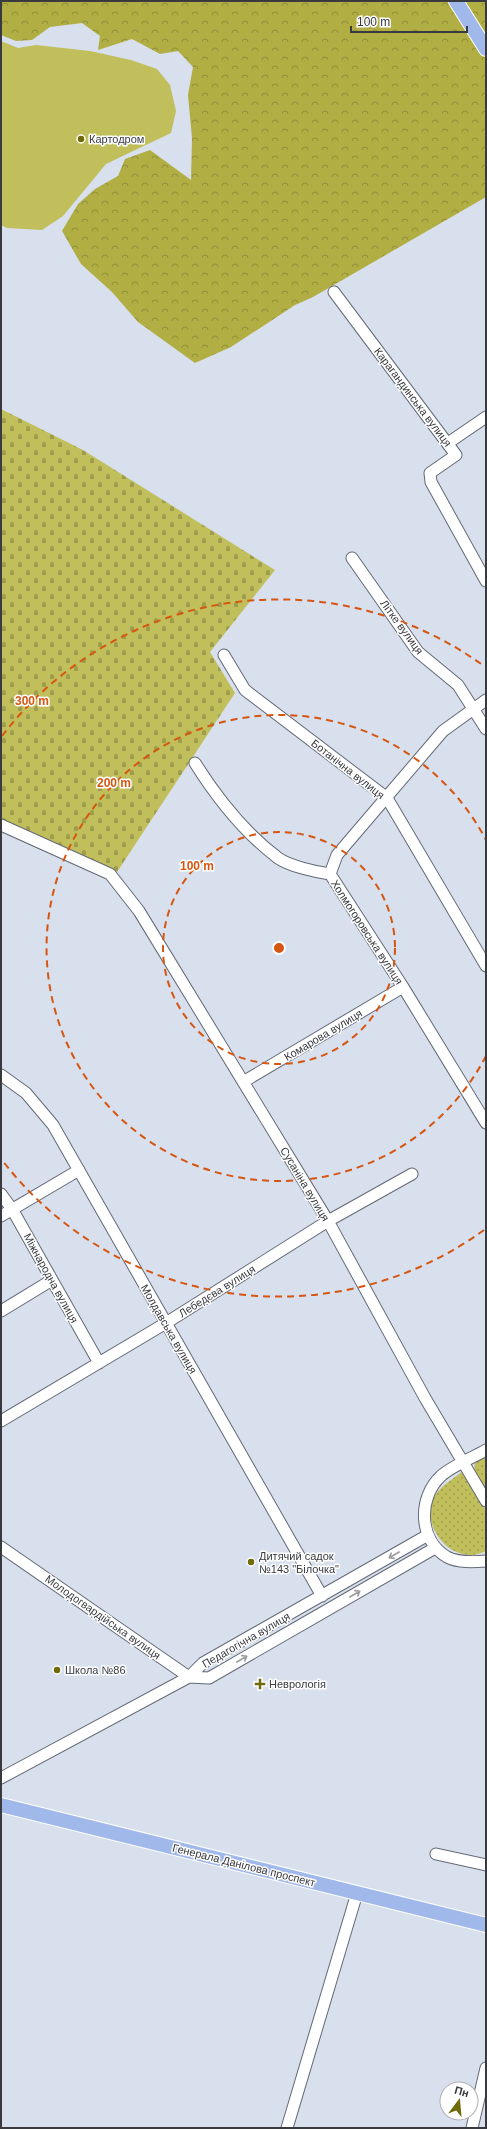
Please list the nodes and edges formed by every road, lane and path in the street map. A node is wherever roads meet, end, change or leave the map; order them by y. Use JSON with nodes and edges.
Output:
{"nodes":[{"id":1,"x":456,"y":1,"type":"edge"},
{"id":2,"x":486,"y":49,"type":"edge"},
{"id":3,"x":334,"y":292,"type":"dead end"},
{"id":4,"x":486,"y":418,"type":"edge"},
{"id":5,"x":448,"y":443,"type":"junction"},
{"id":6,"x":352,"y":558,"type":"dead end"},
{"id":7,"x":486,"y":582,"type":"edge"},
{"id":8,"x":224,"y":655,"type":"dead end"},
{"id":9,"x":486,"y":700,"type":"edge"},
{"id":10,"x":474,"y":708,"type":"junction"},
{"id":11,"x":486,"y":729,"type":"edge"},
{"id":12,"x":195,"y":763,"type":"dead end"},
{"id":13,"x":387,"y":798,"type":"junction"},
{"id":14,"x":1,"y":825,"type":"edge"},
{"id":15,"x":330,"y":874,"type":"junction"},
{"id":16,"x":486,"y":966,"type":"edge"},
{"id":17,"x":403,"y":987,"type":"junction"},
{"id":18,"x":1,"y":1075,"type":"edge"},
{"id":19,"x":243,"y":1082,"type":"junction"},
{"id":20,"x":486,"y":1123,"type":"edge"},
{"id":21,"x":79,"y":1170,"type":"junction"},
{"id":22,"x":412,"y":1174,"type":"dead end"},
{"id":23,"x":1,"y":1194,"type":"edge"},
{"id":24,"x":12,"y":1209,"type":"junction"},
{"id":25,"x":1,"y":1216,"type":"edge"},
{"id":26,"x":328,"y":1221,"type":"junction"},
{"id":27,"x":52,"y":1280,"type":"junction"},
{"id":28,"x":1,"y":1311,"type":"edge"},
{"id":29,"x":166,"y":1323,"type":"junction"},
{"id":30,"x":98,"y":1363,"type":"junction"},
{"id":31,"x":1,"y":1421,"type":"edge"},
{"id":32,"x":486,"y":1450,"type":"edge"},
{"id":33,"x":463,"y":1463,"type":"junction"},
{"id":34,"x":486,"y":1501,"type":"edge"},
{"id":35,"x":428,"y":1535,"type":"junction"},
{"id":36,"x":1,"y":1546,"type":"edge"},
{"id":37,"x":435,"y":1548,"type":"junction"},
{"id":38,"x":486,"y":1561,"type":"edge"},
{"id":39,"x":322,"y":1596,"type":"junction"},
{"id":40,"x":189,"y":1676,"type":"junction"},
{"id":41,"x":209,"y":1678,"type":"joint"},
{"id":42,"x":1,"y":1778,"type":"edge"},
{"id":43,"x":1,"y":1805,"type":"edge"},
{"id":44,"x":436,"y":1854,"type":"dead end"},
{"id":45,"x":486,"y":1865,"type":"edge"},
{"id":46,"x":357,"y":1893,"type":"junction"},
{"id":47,"x":486,"y":1925,"type":"edge"},
{"id":48,"x":486,"y":2068,"type":"edge"},
{"id":49,"x":287,"y":2128,"type":"edge"},
{"id":50,"x":472,"y":2128,"type":"edge"}],
"edges":[{"from":1,"to":2,"type":"main road"},
{"from":3,"to":5,"type":"street","name":"Карагандинська вулиця"},
{"from":4,"to":5,"type":"street"},
{"from":5,"to":7,"type":"street","name":"Карагандинська вулиця"},
{"from":6,"to":10,"type":"street","name":"Літке вулиця"},
{"from":8,"to":13,"type":"street","name":"Ботанічна вулиця"},
{"from":9,"to":10,"type":"street"},
{"from":10,"to":11,"type":"street","name":"Літке вулиця"},
{"from":10,"to":13,"type":"street"},
{"from":12,"to":15,"type":"street","name":"Холмогоровська вулиця"},
{"from":13,"to":15,"type":"street"},
{"from":13,"to":16,"type":"street","name":"Ботанічна вулиця"},
{"from":14,"to":19,"type":"street","name":"Сусаніна вулиця"},
{"from":15,"to":17,"type":"street","name":"Холмогоровська вулиця"},
{"from":17,"to":19,"type":"street","name":"Комарова вулиця"},
{"from":17,"to":20,"type":"street","name":"Холмогоровська вулиця"},
{"from":18,"to":21,"type":"street","name":"Молдавська вулиця"},
{"from":19,"to":26,"type":"street","name":"Сусаніна вулиця"},
{"from":21,"to":24,"type":"street"},
{"from":21,"to":29,"type":"street","name":"Молдавська вулиця"},
{"from":22,"to":26,"type":"street","name":"Лебедєва вулиця"},
{"from":23,"to":24,"type":"street","name":"Міжнародна вулиця"},
{"from":24,"to":25,"type":"street"},
{"from":24,"to":27,"type":"street","name":"Міжнародна вулиця"},
{"from":26,"to":29,"type":"street","name":"Лебедєва вулиця"},
{"from":26,"to":33,"type":"street","name":"Сусаніна вулиця"},
{"from":27,"to":28,"type":"street"},
{"from":27,"to":30,"type":"street","name":"Міжнародна вулиця"},
{"from":29,"to":30,"type":"street","name":"Лебедєва вулиця"},
{"from":29,"to":39,"type":"street","name":"Молдавська вулиця"},
{"from":30,"to":31,"type":"street","name":"Лебедєва вулиця"},
{"from":32,"to":33,"type":"street"},
{"from":33,"to":34,"type":"street","name":"Сусаніна вулиця"},
{"from":33,"to":35,"type":"street"},
{"from":35,"to":37,"type":"street"},
{"from":35,"to":39,"type":"street","name":"Педагогічна вулиця","one_way":true},
{"from":36,"to":40,"type":"street","name":"Молодогвардійська вулиця"},
{"from":37,"to":38,"type":"street"},
{"from":41,"to":37,"type":"street","name":"Педагогічна вулиця","one_way":true},
{"from":39,"to":40,"type":"street","name":"Педагогічна вулиця"},
{"from":40,"to":41,"type":"street","name":"Молодогвардійська вулиця"},
{"from":40,"to":42,"type":"street","name":"Педагогічна вулиця"},
{"from":43,"to":46,"type":"main road","name":"Генерала Данілова проспект"},
{"from":44,"to":45,"type":"street"},
{"from":46,"to":47,"type":"main road","name":"Генерала Данілова проспект"},
{"from":46,"to":49,"type":"street"},
{"from":48,"to":50,"type":"street"}]}
